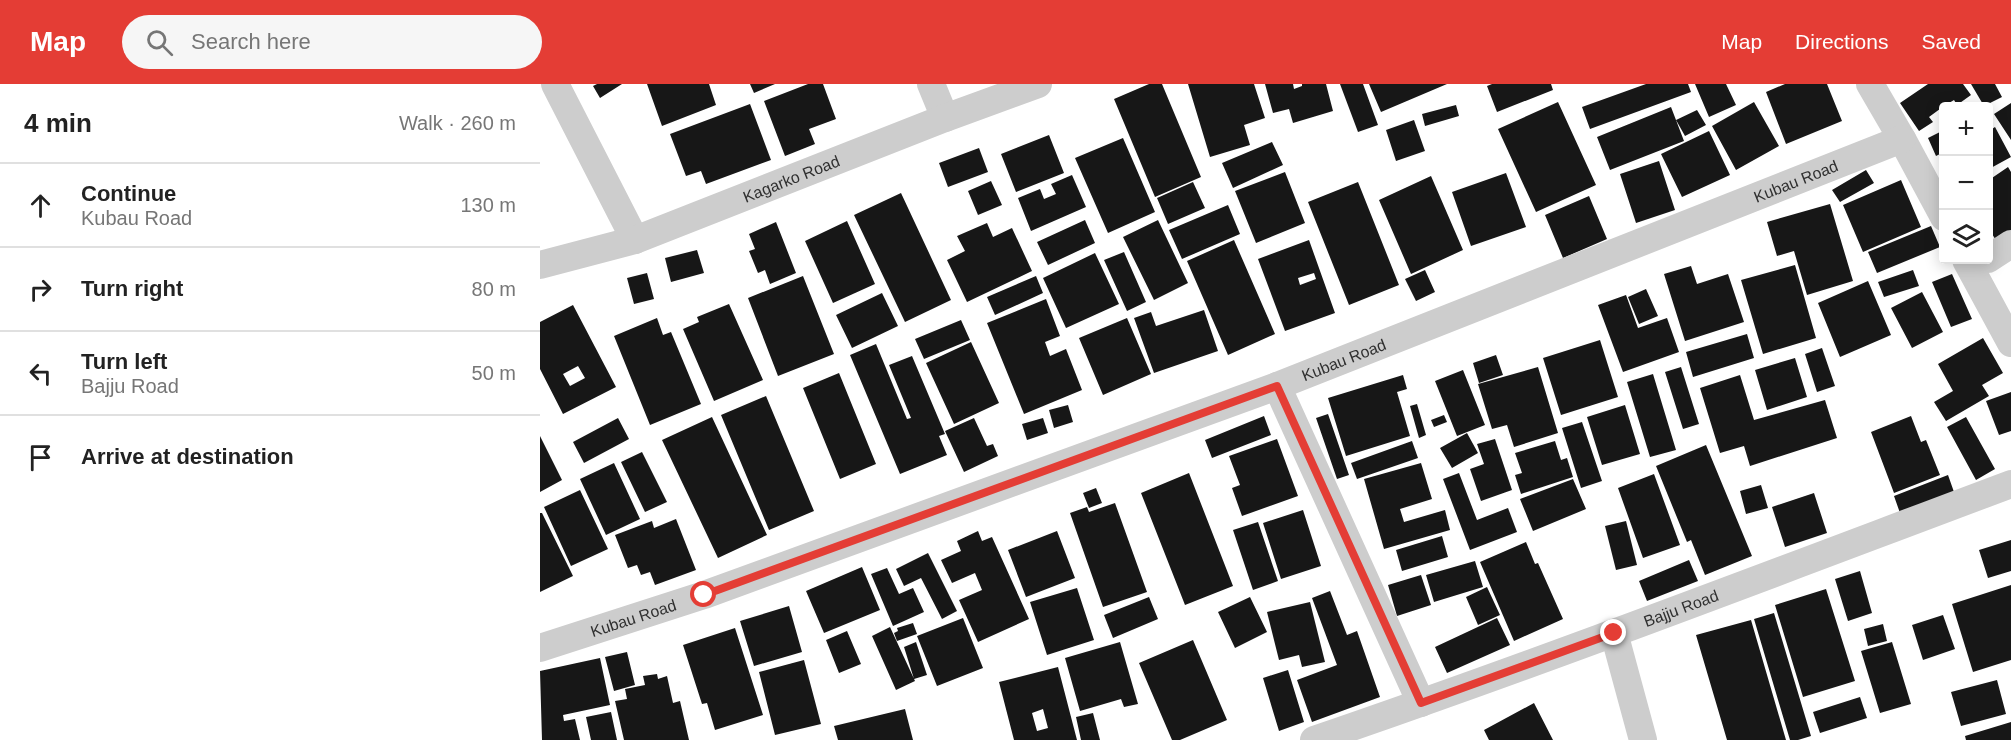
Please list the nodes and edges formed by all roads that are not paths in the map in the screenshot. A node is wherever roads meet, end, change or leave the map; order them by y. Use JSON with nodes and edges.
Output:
{"nodes":[{"id":1,"x":555,"y":84,"type":"edge"},
{"id":2,"x":931,"y":84,"type":"edge"},
{"id":3,"x":1038,"y":84,"type":"edge"},
{"id":4,"x":1870,"y":84,"type":"edge"},
{"id":5,"x":945,"y":118,"type":"junction"},
{"id":6,"x":1902,"y":139,"type":"junction"},
{"id":7,"x":1940,"y":210,"type":"edge"},
{"id":8,"x":635,"y":240,"type":"junction"},
{"id":9,"x":2011,"y":244,"type":"edge"},
{"id":10,"x":1993,"y":254,"type":"edge"},
{"id":11,"x":1979,"y":264,"type":"edge"},
{"id":12,"x":540,"y":265,"type":"edge"},
{"id":13,"x":2011,"y":343,"type":"edge"},
{"id":14,"x":1277,"y":386,"type":"junction"},
{"id":15,"x":2011,"y":484,"type":"edge"},
{"id":16,"x":1614,"y":633,"type":"junction"},
{"id":17,"x":540,"y":648,"type":"edge"},
{"id":18,"x":1421,"y":703,"type":"junction"},
{"id":19,"x":1314,"y":740,"type":"edge"},
{"id":20,"x":1643,"y":740,"type":"edge"}],
"edges":[{"from":1,"to":8,"type":"street"},
{"from":2,"to":5,"type":"street"},
{"from":3,"to":5,"type":"street","name":"Kagarko Road"},
{"from":4,"to":6,"type":"street"},
{"from":5,"to":8,"type":"street","name":"Kagarko Road"},
{"from":6,"to":7,"type":"street"},
{"from":6,"to":14,"type":"street","name":"Kubau Road"},
{"from":8,"to":12,"type":"street","name":"Kagarko Road"},
{"from":9,"to":10,"type":"street"},
{"from":11,"to":13,"type":"street"},
{"from":14,"to":17,"type":"street","name":"Kubau Road"},
{"from":14,"to":18,"type":"street"},
{"from":15,"to":16,"type":"street","name":"Bajju Road"},
{"from":16,"to":18,"type":"street","name":"Bajju Road"},
{"from":16,"to":20,"type":"street"},
{"from":18,"to":19,"type":"street","name":"Bajju Road"}]}
